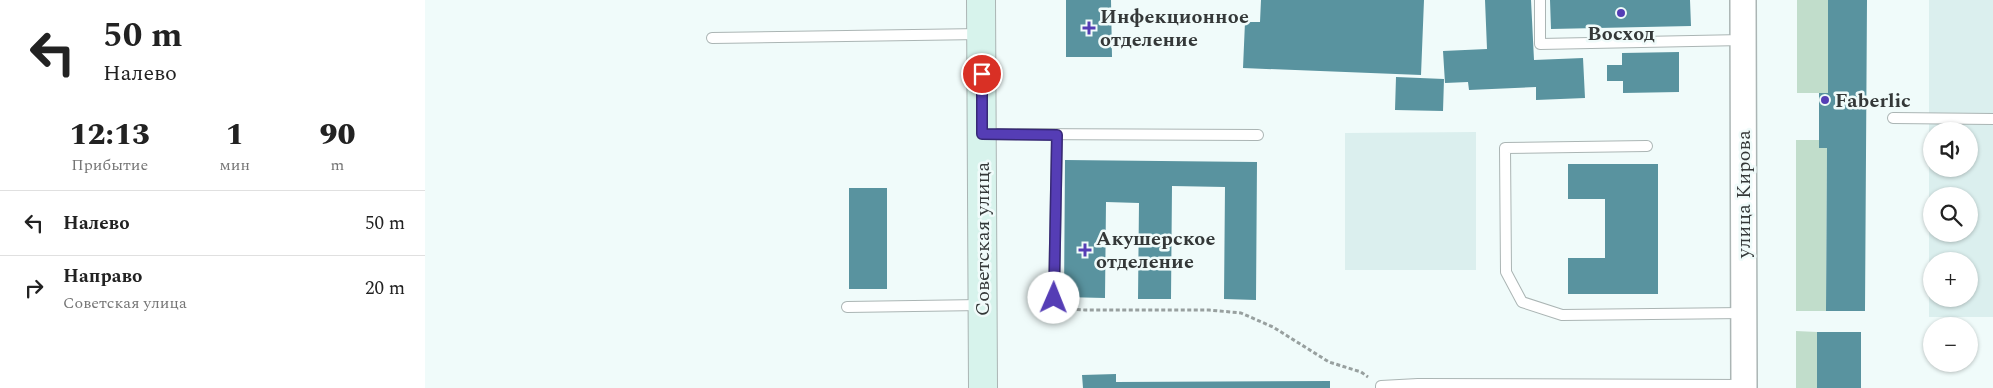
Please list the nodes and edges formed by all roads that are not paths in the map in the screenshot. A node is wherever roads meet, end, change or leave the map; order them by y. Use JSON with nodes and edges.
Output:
{"nodes":[{"id":1,"x":981,"y":0,"type":"edge"},
{"id":2,"x":1540,"y":0,"type":"edge"},
{"id":3,"x":1743,"y":0,"type":"edge"},
{"id":4,"x":981,"y":34,"type":"junction"},
{"id":5,"x":712,"y":38,"type":"dead end"},
{"id":6,"x":1743,"y":40,"type":"junction"},
{"id":7,"x":1893,"y":118,"type":"dead end"},
{"id":8,"x":1993,"y":119,"type":"edge"},
{"id":9,"x":982,"y":134,"type":"junction"},
{"id":10,"x":1057,"y":135,"type":"junction"},
{"id":11,"x":1258,"y":135,"type":"dead end"},
{"id":12,"x":1647,"y":146,"type":"dead end"},
{"id":13,"x":1054,"y":298,"type":"road end"},
{"id":14,"x":982,"y":305,"type":"junction"},
{"id":15,"x":847,"y":307,"type":"dead end"},
{"id":16,"x":1743,"y":313,"type":"junction"},
{"id":17,"x":1743,"y":386,"type":"edge"},
{"id":18,"x":1381,"y":387,"type":"edge"},
{"id":19,"x":983,"y":388,"type":"edge"}],
"edges":[{"from":1,"to":4,"type":"main road","name":"Советская улица"},
{"from":2,"to":6,"type":"lane"},
{"from":3,"to":6,"type":"street","name":"улица Кирова"},
{"from":4,"to":5,"type":"lane"},
{"from":4,"to":9,"type":"main road","name":"Советская улица"},
{"from":6,"to":16,"type":"street","name":"улица Кирова"},
{"from":7,"to":8,"type":"lane"},
{"from":9,"to":10,"type":"lane"},
{"from":9,"to":14,"type":"main road","name":"Советская улица"},
{"from":10,"to":11,"type":"lane"},
{"from":10,"to":13,"type":"lane"},
{"from":12,"to":16,"type":"lane"},
{"from":14,"to":15,"type":"lane"},
{"from":14,"to":19,"type":"main road","name":"Советская улица"},
{"from":16,"to":17,"type":"street","name":"улица Кирова"},
{"from":17,"to":18,"type":"lane"}]}
